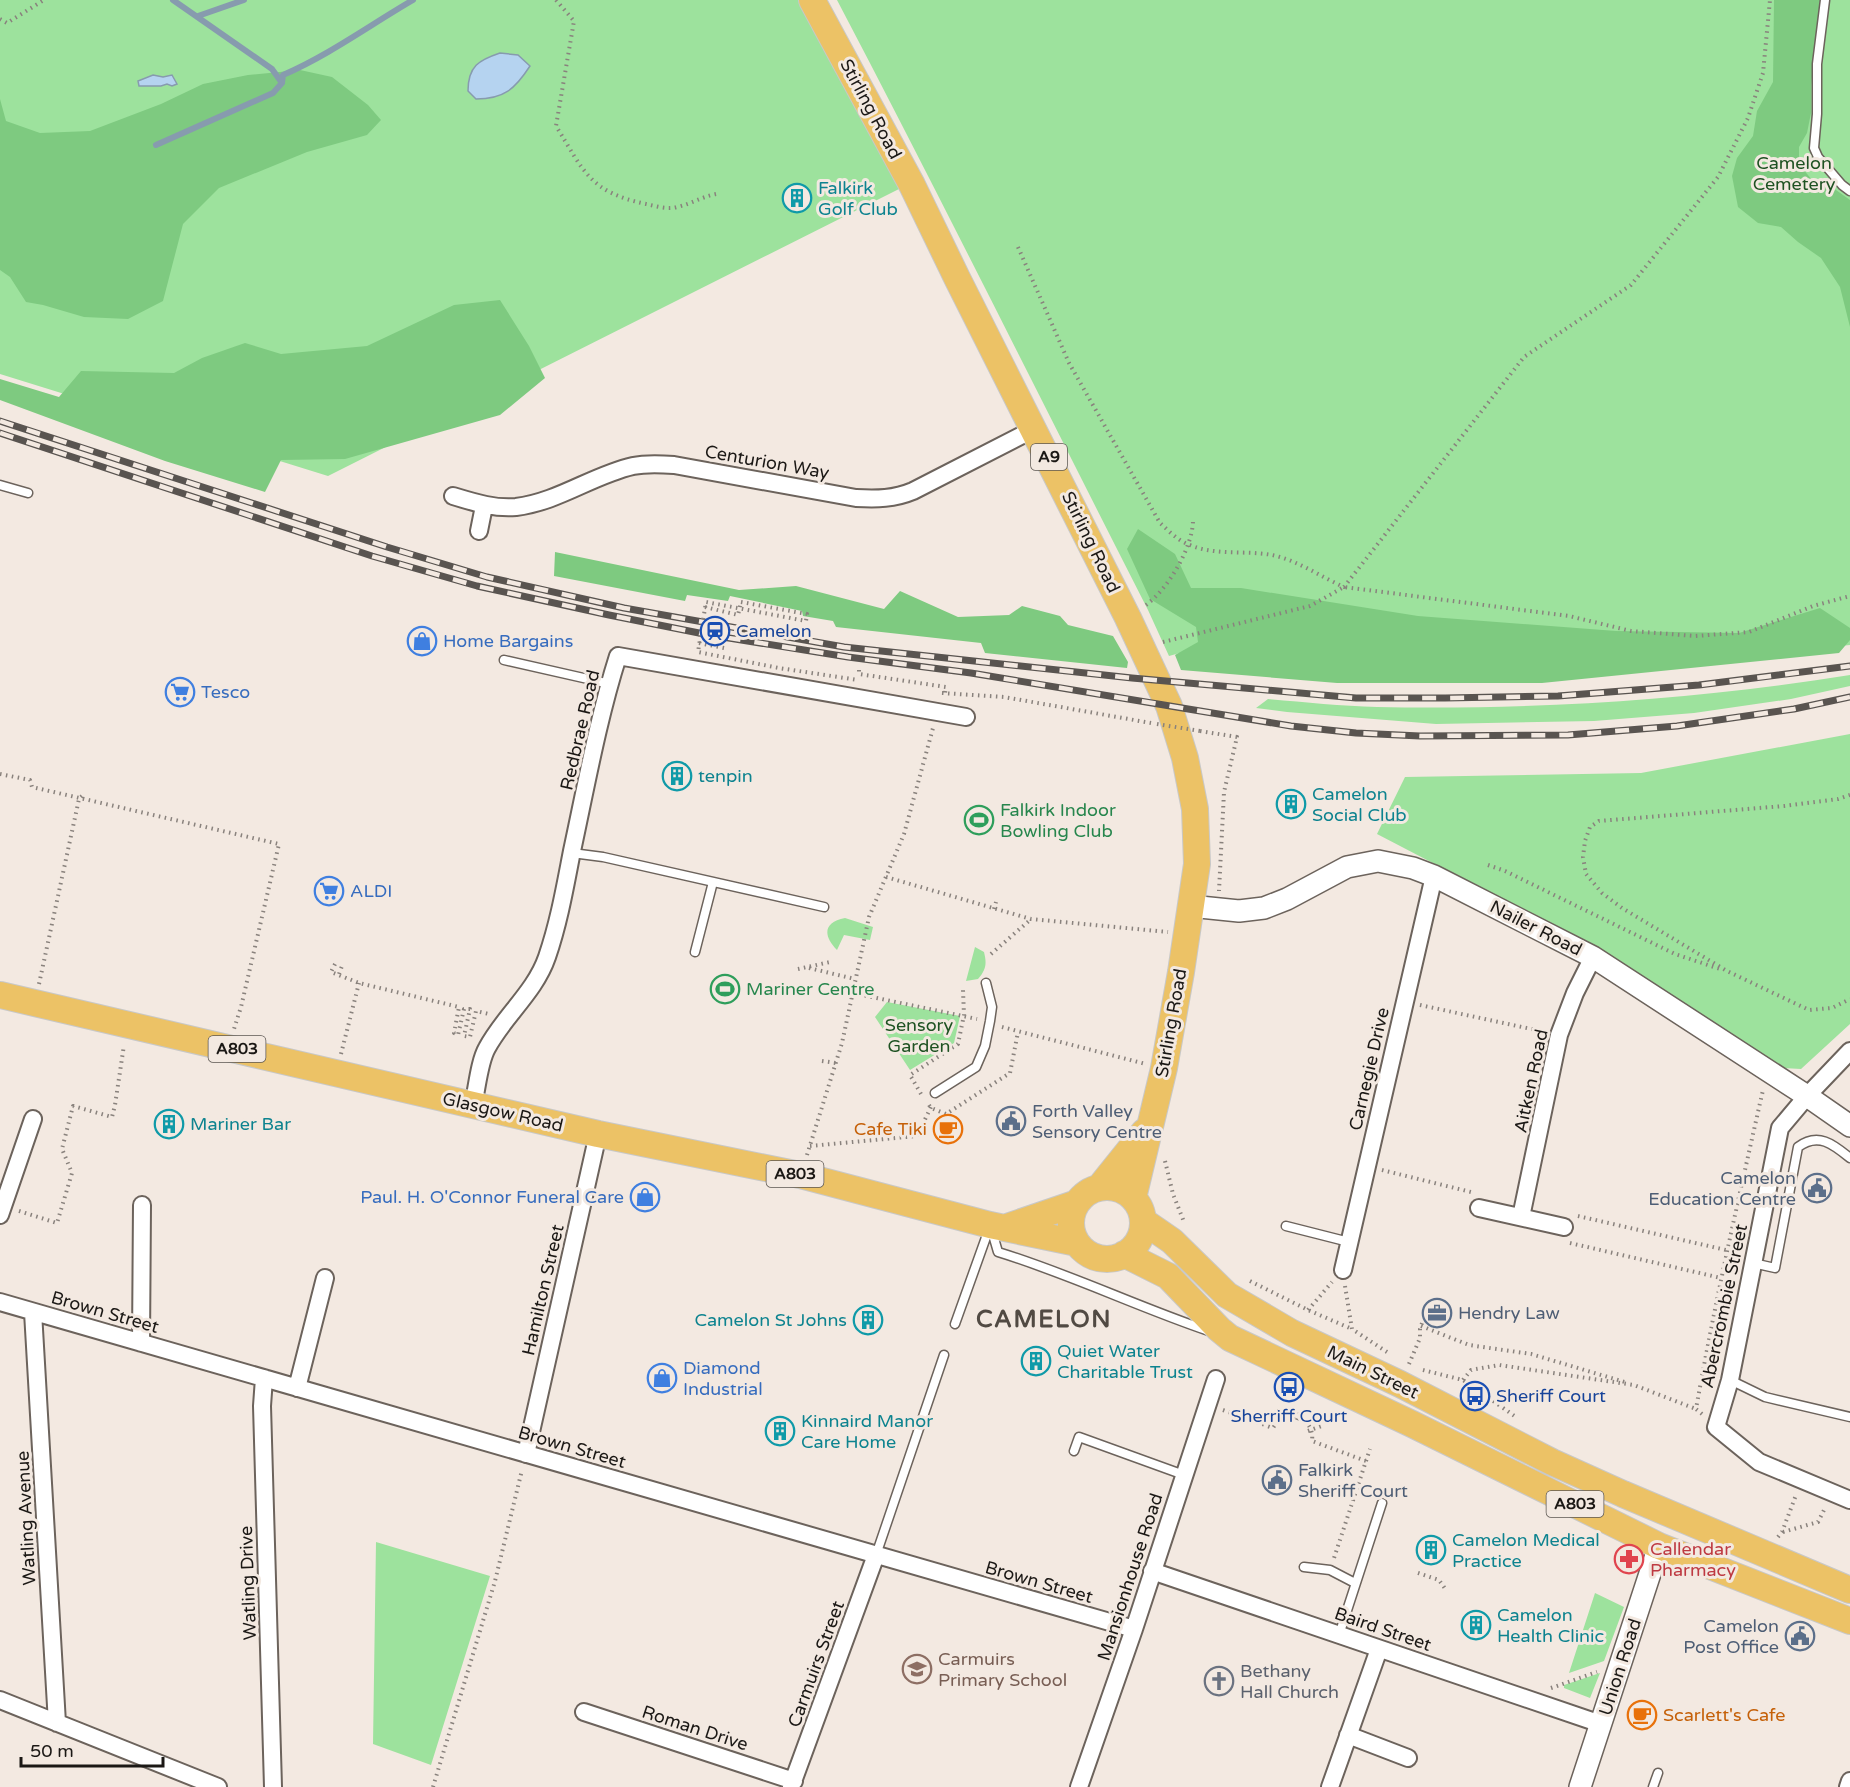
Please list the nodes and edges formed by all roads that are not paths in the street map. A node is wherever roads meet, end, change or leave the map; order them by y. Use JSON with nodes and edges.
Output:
{"nodes":[{"id":1,"x":812,"y":0,"type":"edge"},
{"id":2,"x":1825,"y":0,"type":"edge"},
{"id":3,"x":1850,"y":191,"type":"edge"},
{"id":4,"x":1034,"y":429,"type":"junction"},
{"id":5,"x":0,"y":485,"type":"edge"},
{"id":6,"x":28,"y":493,"type":"dead end"},
{"id":7,"x":453,"y":496,"type":"dead end"},
{"id":8,"x":484,"y":506,"type":"junction"},
{"id":9,"x":479,"y":531,"type":"dead end"},
{"id":10,"x":504,"y":660,"type":"dead end"},
{"id":11,"x":609,"y":684,"type":"junction"},
{"id":12,"x":966,"y":717,"type":"dead end"},
{"id":13,"x":572,"y":853,"type":"junction"},
{"id":14,"x":1434,"y":876,"type":"junction"},
{"id":15,"x":713,"y":882,"type":"junction"},
{"id":16,"x":1190,"y":906,"type":"junction"},
{"id":17,"x":824,"y":907,"type":"dead end"},
{"id":18,"x":695,"y":952,"type":"dead end"},
{"id":19,"x":1593,"y":957,"type":"junction"},
{"id":20,"x":986,"y":983,"type":"dead end"},
{"id":21,"x":0,"y":994,"type":"edge"},
{"id":22,"x":1850,"y":1051,"type":"edge"},
{"id":23,"x":935,"y":1093,"type":"road end"},
{"id":24,"x":1807,"y":1096,"type":"junction"},
{"id":25,"x":473,"y":1105,"type":"junction"},
{"id":26,"x":33,"y":1119,"type":"dead end"},
{"id":27,"x":1149,"y":1126,"type":"junction"},
{"id":28,"x":1850,"y":1126,"type":"edge"},
{"id":29,"x":598,"y":1134,"type":"junction"},
{"id":30,"x":1850,"y":1158,"type":"edge"},
{"id":31,"x":1099,"y":1188,"type":"junction"},
{"id":32,"x":1077,"y":1203,"type":"junction"},
{"id":33,"x":141,"y":1205,"type":"dead end"},
{"id":34,"x":1479,"y":1208,"type":"road end"},
{"id":35,"x":1138,"y":1209,"type":"junction"},
{"id":36,"x":2,"y":1210,"type":"edge"},
{"id":37,"x":1521,"y":1217,"type":"junction"},
{"id":38,"x":1566,"y":1220,"type":"road end"},
{"id":39,"x":999,"y":1226,"type":"junction"},
{"id":40,"x":1286,"y":1226,"type":"dead end"},
{"id":41,"x":1349,"y":1242,"type":"junction"},
{"id":42,"x":1077,"y":1243,"type":"junction"},
{"id":43,"x":1124,"y":1254,"type":"junction"},
{"id":44,"x":1753,"y":1263,"type":"junction"},
{"id":45,"x":1343,"y":1270,"type":"road end"},
{"id":46,"x":325,"y":1278,"type":"dead end"},
{"id":47,"x":0,"y":1302,"type":"edge"},
{"id":48,"x":33,"y":1312,"type":"junction"},
{"id":49,"x":955,"y":1324,"type":"dead end"},
{"id":50,"x":1230,"y":1338,"type":"junction"},
{"id":51,"x":141,"y":1343,"type":"junction"},
{"id":52,"x":944,"y":1355,"type":"dead end"},
{"id":53,"x":264,"y":1378,"type":"junction"},
{"id":54,"x":1216,"y":1379,"type":"dead end"},
{"id":55,"x":1730,"y":1380,"type":"junction"},
{"id":56,"x":297,"y":1388,"type":"junction"},
{"id":57,"x":1850,"y":1417,"type":"edge"},
{"id":58,"x":1074,"y":1451,"type":"dead end"},
{"id":59,"x":526,"y":1454,"type":"junction"},
{"id":60,"x":1184,"y":1475,"type":"junction"},
{"id":61,"x":1623,"y":1494,"type":"junction"},
{"id":62,"x":1850,"y":1500,"type":"edge"},
{"id":63,"x":1382,"y":1503,"type":"dead end"},
{"id":64,"x":1659,"y":1546,"type":"junction"},
{"id":65,"x":876,"y":1555,"type":"junction"},
{"id":66,"x":1304,"y":1567,"type":"dead end"},
{"id":67,"x":1152,"y":1571,"type":"junction"},
{"id":68,"x":1355,"y":1583,"type":"junction"},
{"id":69,"x":1850,"y":1590,"type":"edge"},
{"id":70,"x":1850,"y":1621,"type":"edge"},
{"id":71,"x":1134,"y":1629,"type":"junction"},
{"id":72,"x":1339,"y":1635,"type":"junction"},
{"id":73,"x":1379,"y":1649,"type":"junction"},
{"id":74,"x":0,"y":1700,"type":"edge"},
{"id":75,"x":584,"y":1712,"type":"dead end"},
{"id":76,"x":57,"y":1723,"type":"junction"},
{"id":77,"x":1601,"y":1724,"type":"junction"},
{"id":78,"x":1348,"y":1735,"type":"junction"},
{"id":79,"x":1408,"y":1758,"type":"dead end"},
{"id":80,"x":1658,"y":1773,"type":"dead end"},
{"id":81,"x":1850,"y":1781,"type":"edge"},
{"id":82,"x":793,"y":1784,"type":"edge"},
{"id":83,"x":218,"y":1787,"type":"edge"},
{"id":84,"x":273,"y":1787,"type":"edge"},
{"id":85,"x":1079,"y":1787,"type":"edge"},
{"id":86,"x":1330,"y":1787,"type":"edge"},
{"id":87,"x":1580,"y":1787,"type":"edge"},
{"id":88,"x":1653,"y":1787,"type":"edge"},
{"id":89,"x":1848,"y":1787,"type":"edge"}],
"edges":[{"from":1,"to":4,"type":"main road","name":"Stirling Road","number":"A9"},
{"from":2,"to":3,"type":"lane"},
{"from":4,"to":8,"type":"street","name":"Centurion Way"},
{"from":4,"to":16,"type":"main road","name":"Stirling Road","number":"A9"},
{"from":5,"to":6,"type":"lane"},
{"from":7,"to":8,"type":"street","name":"Centurion Way"},
{"from":8,"to":9,"type":"street"},
{"from":10,"to":11,"type":"lane"},
{"from":11,"to":12,"type":"street","name":"Redbrae Road"},
{"from":11,"to":13,"type":"street","name":"Redbrae Road"},
{"from":13,"to":15,"type":"lane"},
{"from":13,"to":25,"type":"street","name":"Redbrae Road"},
{"from":14,"to":16,"type":"street","name":"Nailer Road"},
{"from":14,"to":19,"type":"street","name":"Nailer Road"},
{"from":14,"to":41,"type":"street","name":"Carnegie Drive"},
{"from":15,"to":17,"type":"lane"},
{"from":15,"to":18,"type":"lane"},
{"from":16,"to":27,"type":"main road","name":"Stirling Road","number":"A9"},
{"from":19,"to":24,"type":"street","name":"Nailer Road"},
{"from":19,"to":37,"type":"street","name":"Aitken Road"},
{"from":20,"to":23,"type":"lane"},
{"from":21,"to":25,"type":"main road","name":"Glasgow Road","number":"A803"},
{"from":22,"to":24,"type":"street","name":"Abercrombie Street"},
{"from":24,"to":28,"type":"street","name":"Nailer Road"},
{"from":24,"to":44,"type":"street","name":"Abercrombie Street"},
{"from":25,"to":29,"type":"main road","name":"Glasgow Road","number":"A803"},
{"from":26,"to":36,"type":"street"},
{"from":27,"to":31,"type":"main road","name":"Stirling Road","number":"A9"},
{"from":27,"to":35,"type":"main road","name":"Stirling Road","number":"A9"},
{"from":29,"to":39,"type":"main road","name":"Glasgow Road","number":"A803"},
{"from":29,"to":59,"type":"street","name":"Hamilton Street"},
{"from":30,"to":44,"type":"lane"},
{"from":31,"to":32,"type":"main road"},
{"from":31,"to":35,"type":"main road"},
{"from":32,"to":39,"type":"main road"},
{"from":32,"to":42,"type":"main road"},
{"from":33,"to":51,"type":"street"},
{"from":34,"to":37,"type":"street"},
{"from":35,"to":43,"type":"main road"},
{"from":35,"to":61,"type":"main road","name":"Main Street","number":"A803"},
{"from":37,"to":38,"type":"street"},
{"from":39,"to":42,"type":"main road","name":"Glasgow Road","number":"A803"},
{"from":39,"to":49,"type":"lane"},
{"from":39,"to":50,"type":"lane","name":"Main Street"},
{"from":40,"to":41,"type":"lane"},
{"from":41,"to":45,"type":"street","name":"Carnegie Drive"},
{"from":42,"to":43,"type":"main road"},
{"from":43,"to":50,"type":"main road","name":"Main Street","number":"A803"},
{"from":44,"to":55,"type":"street","name":"Abercrombie Street"},
{"from":46,"to":56,"type":"street"},
{"from":47,"to":48,"type":"street","name":"Brown Street"},
{"from":48,"to":51,"type":"street","name":"Brown Street"},
{"from":48,"to":76,"type":"street","name":"Watling Avenue"},
{"from":50,"to":64,"type":"main road","name":"Main Street","number":"A803"},
{"from":51,"to":53,"type":"street","name":"Brown Street"},
{"from":52,"to":65,"type":"lane"},
{"from":53,"to":56,"type":"street","name":"Brown Street"},
{"from":53,"to":84,"type":"street","name":"Watling Drive"},
{"from":54,"to":60,"type":"street","name":"Mansionhouse Road"},
{"from":55,"to":57,"type":"lane"},
{"from":55,"to":62,"type":"street","name":"Abercrombie Street"},
{"from":56,"to":59,"type":"street","name":"Brown Street"},
{"from":58,"to":60,"type":"lane"},
{"from":59,"to":65,"type":"street","name":"Brown Street"},
{"from":60,"to":67,"type":"street","name":"Mansionhouse Road"},
{"from":61,"to":64,"type":"main road","name":"Main Street","number":"A803"},
{"from":61,"to":69,"type":"main road","name":"Main Street","number":"A803"},
{"from":63,"to":68,"type":"lane"},
{"from":64,"to":70,"type":"main road","name":"Main Street","number":"A803"},
{"from":64,"to":77,"type":"street","name":"Union Road"},
{"from":65,"to":71,"type":"street","name":"Brown Street"},
{"from":65,"to":82,"type":"street","name":"Carmuirs Street"},
{"from":66,"to":68,"type":"lane"},
{"from":67,"to":71,"type":"street","name":"Mansionhouse Road"},
{"from":67,"to":72,"type":"street","name":"Baird Street"},
{"from":68,"to":72,"type":"lane"},
{"from":71,"to":85,"type":"street","name":"Mansionhouse Road"},
{"from":72,"to":73,"type":"street","name":"Baird Street"},
{"from":73,"to":77,"type":"street","name":"Baird Street"},
{"from":73,"to":78,"type":"street"},
{"from":74,"to":76,"type":"street"},
{"from":75,"to":82,"type":"street","name":"Roman Drive"},
{"from":76,"to":83,"type":"street"},
{"from":77,"to":87,"type":"street","name":"Union Road"},
{"from":78,"to":79,"type":"street"},
{"from":78,"to":86,"type":"street"},
{"from":80,"to":88,"type":"lane"},
{"from":81,"to":89,"type":"street"}]}
